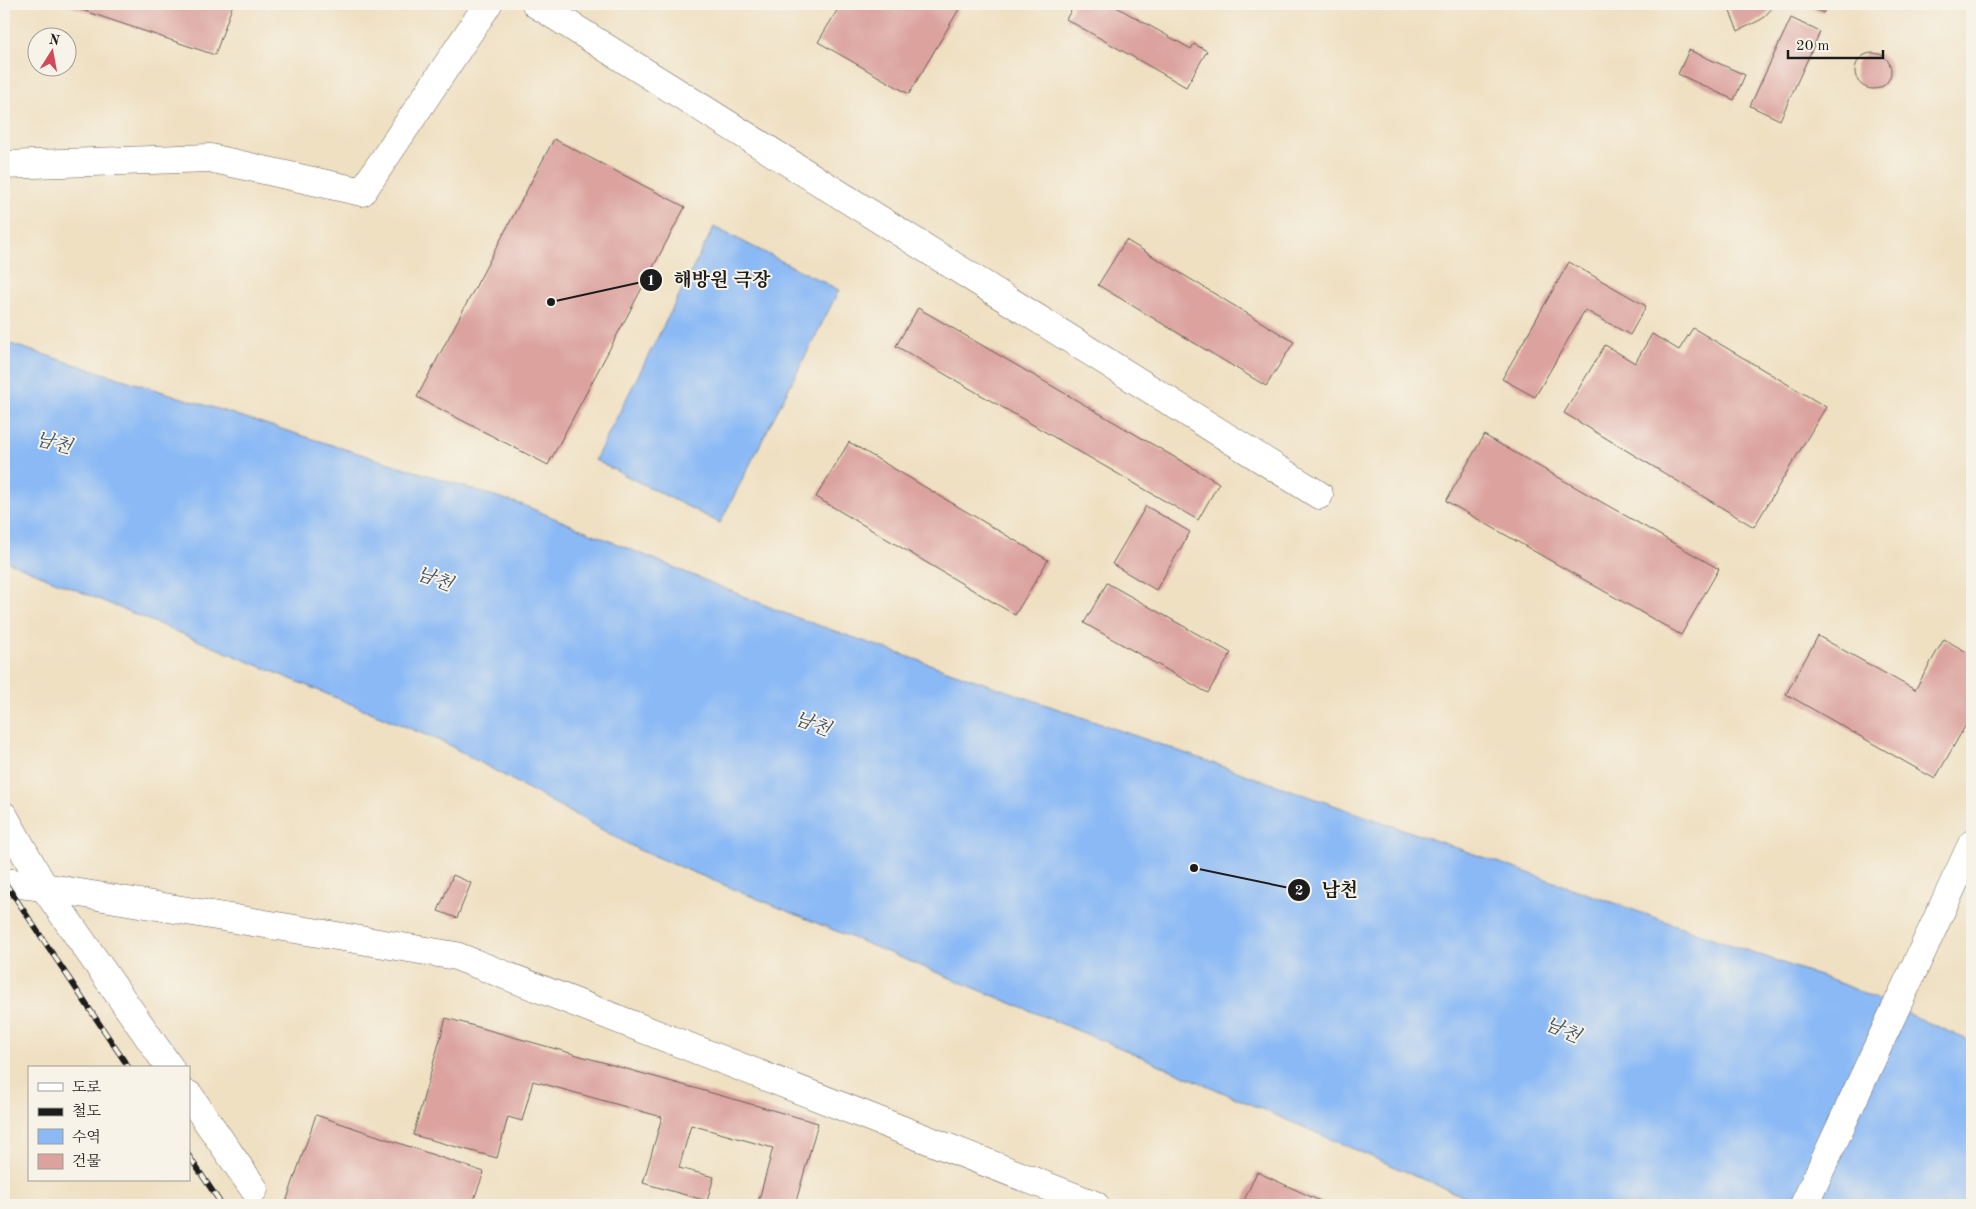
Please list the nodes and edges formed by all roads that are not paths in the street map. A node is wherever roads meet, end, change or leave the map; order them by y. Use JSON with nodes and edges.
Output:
{"nodes":[{"id":1,"x":488,"y":4,"type":"edge"},
{"id":2,"x":536,"y":4,"type":"edge"},
{"id":3,"x":4,"y":165,"type":"edge"},
{"id":4,"x":1319,"y":496,"type":"dead end"},
{"id":5,"x":4,"y":816,"type":"edge"},
{"id":6,"x":1972,"y":844,"type":"edge"},
{"id":7,"x":4,"y":882,"type":"edge"},
{"id":8,"x":44,"y":887,"type":"junction"},
{"id":9,"x":169,"y":1066,"type":"edge"},
{"id":10,"x":190,"y":1096,"type":"edge"},
{"id":11,"x":254,"y":1188,"type":"dead end"},
{"id":12,"x":1095,"y":1205,"type":"edge"},
{"id":13,"x":1804,"y":1205,"type":"edge"}],
"edges":[{"from":1,"to":3,"type":"lane"},
{"from":2,"to":4,"type":"lane"},
{"from":5,"to":8,"type":"lane"},
{"from":6,"to":13,"type":"lane"},
{"from":7,"to":8,"type":"lane"},
{"from":8,"to":9,"type":"lane"},
{"from":8,"to":12,"type":"lane"},
{"from":10,"to":11,"type":"lane"}]}
